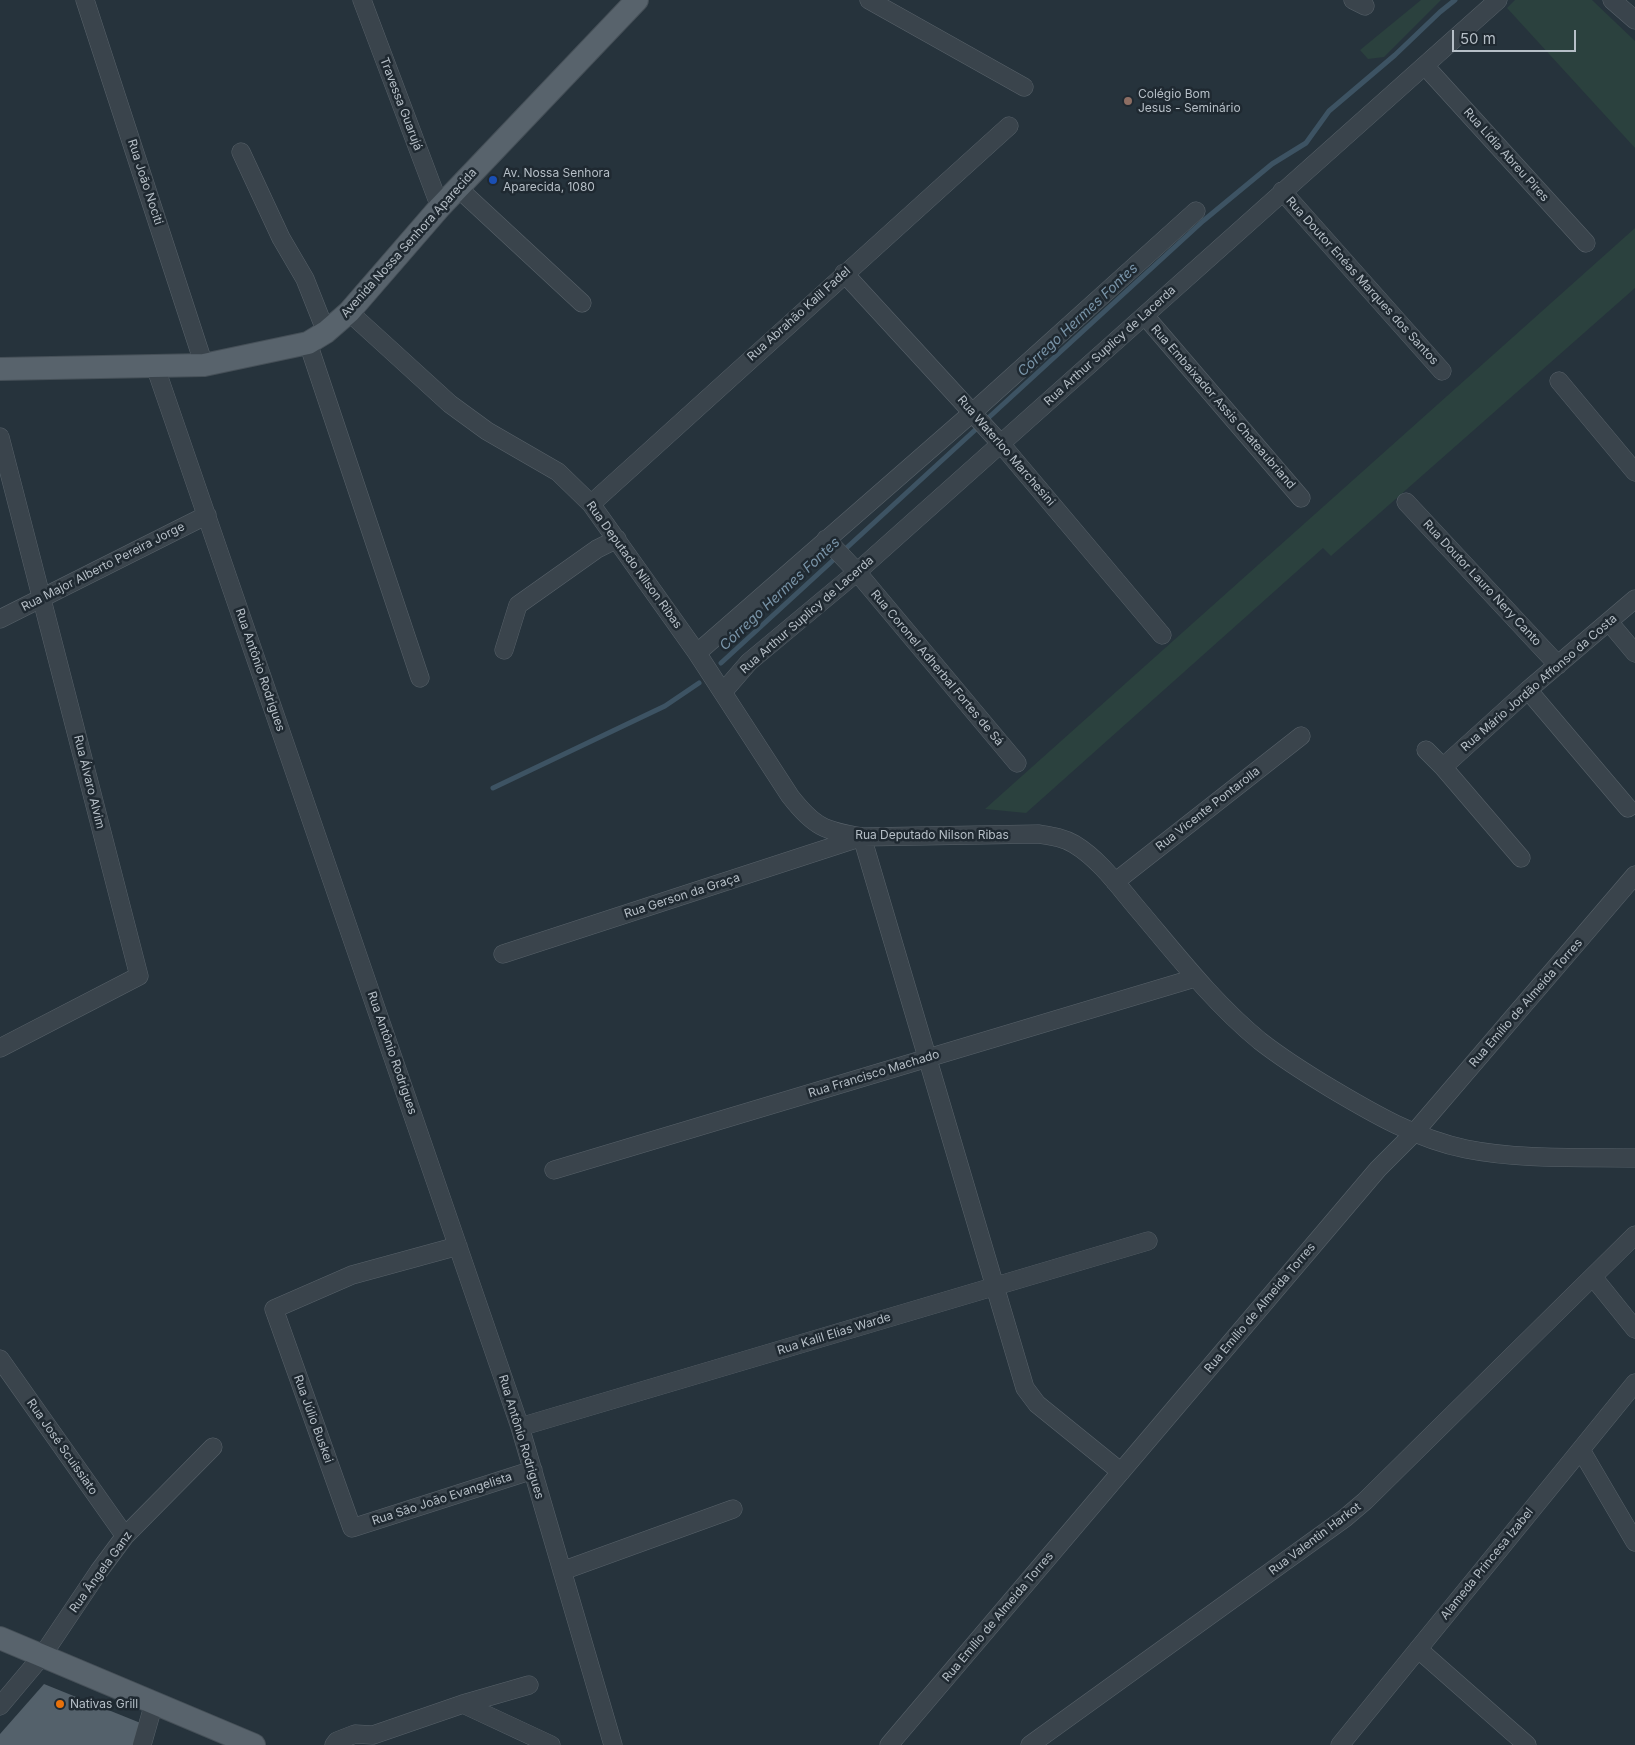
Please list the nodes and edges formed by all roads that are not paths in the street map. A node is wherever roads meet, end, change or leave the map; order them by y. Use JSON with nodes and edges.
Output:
{"nodes":[{"id":1,"x":85,"y":0,"type":"edge"},
{"id":2,"x":362,"y":0,"type":"edge"},
{"id":3,"x":637,"y":0,"type":"edge"},
{"id":4,"x":869,"y":0,"type":"edge"},
{"id":5,"x":1498,"y":0,"type":"edge"},
{"id":6,"x":1612,"y":0,"type":"edge"},
{"id":7,"x":1635,"y":20,"type":"edge"},
{"id":8,"x":1425,"y":66,"type":"junction"},
{"id":9,"x":1024,"y":87,"type":"dead end"},
{"id":10,"x":1009,"y":126,"type":"dead end"},
{"id":11,"x":241,"y":152,"type":"dead end"},
{"id":12,"x":458,"y":188,"type":"junction"},
{"id":13,"x":1282,"y":191,"type":"junction"},
{"id":14,"x":440,"y":207,"type":"junction"},
{"id":15,"x":1196,"y":211,"type":"dead end"},
{"id":16,"x":1586,"y":243,"type":"dead end"},
{"id":17,"x":844,"y":274,"type":"junction"},
{"id":18,"x":582,"y":303,"type":"dead end"},
{"id":19,"x":349,"y":312,"type":"junction"},
{"id":20,"x":1144,"y":316,"type":"junction"},
{"id":21,"x":317,"y":337,"type":"junction"},
{"id":22,"x":204,"y":364,"type":"junction"},
{"id":23,"x":155,"y":366,"type":"junction"},
{"id":24,"x":0,"y":368,"type":"edge"},
{"id":25,"x":1442,"y":371,"type":"dead end"},
{"id":26,"x":1559,"y":381,"type":"dead end"},
{"id":27,"x":973,"y":412,"type":"junction"},
{"id":28,"x":0,"y":437,"type":"edge"},
{"id":29,"x":1001,"y":444,"type":"junction"},
{"id":30,"x":1635,"y":472,"type":"edge"},
{"id":31,"x":1301,"y":498,"type":"dead end"},
{"id":32,"x":1406,"y":502,"type":"dead end"},
{"id":33,"x":591,"y":504,"type":"junction"},
{"id":34,"x":207,"y":515,"type":"junction"},
{"id":35,"x":617,"y":539,"type":"junction"},
{"id":36,"x":826,"y":539,"type":"junction"},
{"id":37,"x":857,"y":572,"type":"junction"},
{"id":38,"x":42,"y":598,"type":"junction"},
{"id":39,"x":1635,"y":599,"type":"edge"},
{"id":40,"x":0,"y":619,"type":"edge"},
{"id":41,"x":1609,"y":622,"type":"junction"},
{"id":42,"x":1162,"y":634,"type":"dead end"},
{"id":43,"x":504,"y":650,"type":"dead end"},
{"id":44,"x":697,"y":653,"type":"junction"},
{"id":45,"x":1635,"y":653,"type":"edge"},
{"id":46,"x":1558,"y":664,"type":"junction"},
{"id":47,"x":420,"y":678,"type":"dead end"},
{"id":48,"x":1528,"y":690,"type":"junction"},
{"id":49,"x":723,"y":692,"type":"junction"},
{"id":50,"x":1301,"y":736,"type":"dead end"},
{"id":51,"x":1426,"y":750,"type":"dead end"},
{"id":52,"x":1017,"y":763,"type":"dead end"},
{"id":53,"x":1443,"y":767,"type":"junction"},
{"id":54,"x":1628,"y":808,"type":"dead end"},
{"id":55,"x":862,"y":837,"type":"junction"},
{"id":56,"x":1521,"y":858,"type":"dead end"},
{"id":57,"x":1635,"y":875,"type":"edge"},
{"id":58,"x":1114,"y":882,"type":"junction"},
{"id":59,"x":503,"y":954,"type":"dead end"},
{"id":60,"x":1195,"y":978,"type":"junction"},
{"id":61,"x":0,"y":1048,"type":"edge"},
{"id":62,"x":927,"y":1058,"type":"junction"},
{"id":63,"x":1414,"y":1133,"type":"junction"},
{"id":64,"x":1635,"y":1158,"type":"edge"},
{"id":65,"x":554,"y":1170,"type":"dead end"},
{"id":66,"x":1635,"y":1235,"type":"edge"},
{"id":67,"x":1148,"y":1241,"type":"dead end"},
{"id":68,"x":458,"y":1246,"type":"junction"},
{"id":69,"x":1593,"y":1276,"type":"junction"},
{"id":70,"x":994,"y":1286,"type":"junction"},
{"id":71,"x":1635,"y":1329,"type":"edge"},
{"id":72,"x":0,"y":1359,"type":"edge"},
{"id":73,"x":1635,"y":1383,"type":"edge"},
{"id":74,"x":520,"y":1427,"type":"junction"},
{"id":75,"x":213,"y":1447,"type":"dead end"},
{"id":76,"x":1580,"y":1450,"type":"junction"},
{"id":77,"x":533,"y":1470,"type":"junction"},
{"id":78,"x":1121,"y":1472,"type":"junction"},
{"id":79,"x":733,"y":1509,"type":"dead end"},
{"id":80,"x":352,"y":1528,"type":"joint"},
{"id":81,"x":125,"y":1536,"type":"junction"},
{"id":82,"x":1635,"y":1542,"type":"edge"},
{"id":83,"x":562,"y":1571,"type":"junction"},
{"id":84,"x":0,"y":1638,"type":"edge"},
{"id":85,"x":1418,"y":1649,"type":"junction"},
{"id":86,"x":42,"y":1656,"type":"junction"},
{"id":87,"x":529,"y":1685,"type":"dead end"},
{"id":88,"x":154,"y":1703,"type":"junction"},
{"id":89,"x":463,"y":1704,"type":"junction"},
{"id":90,"x":0,"y":1706,"type":"edge"},
{"id":91,"x":371,"y":1740,"type":"edge"},
{"id":92,"x":142,"y":1745,"type":"edge"},
{"id":93,"x":254,"y":1745,"type":"edge"},
{"id":94,"x":334,"y":1745,"type":"edge"},
{"id":95,"x":550,"y":1745,"type":"edge"},
{"id":96,"x":613,"y":1745,"type":"edge"},
{"id":97,"x":889,"y":1745,"type":"edge"},
{"id":98,"x":1030,"y":1745,"type":"edge"},
{"id":99,"x":1340,"y":1745,"type":"edge"},
{"id":100,"x":1528,"y":1745,"type":"edge"}],
"edges":[{"from":1,"to":22,"type":"street","name":"Rua João Nociti"},
{"from":2,"to":14,"type":"street","name":"Travessa Guarujá"},
{"from":3,"to":12,"type":"main road","name":"Avenida Nossa Senhora Aparecida"},
{"from":4,"to":9,"type":"street"},
{"from":5,"to":8,"type":"street","name":"Rua Arthur Suplicy de Lacerda"},
{"from":6,"to":7,"type":"street"},
{"from":8,"to":13,"type":"street","name":"Rua Arthur Suplicy de Lacerda"},
{"from":8,"to":16,"type":"street","name":"Rua Lídia Abreu Pires"},
{"from":10,"to":17,"type":"street","name":"Rua Abrahão Kalil Fadel"},
{"from":11,"to":21,"type":"street"},
{"from":12,"to":14,"type":"main road","name":"Avenida Nossa Senhora Aparecida"},
{"from":12,"to":18,"type":"street"},
{"from":13,"to":20,"type":"street","name":"Rua Arthur Suplicy de Lacerda"},
{"from":13,"to":25,"type":"street","name":"Rua Doutor Enéas Marques dos Santos"},
{"from":14,"to":19,"type":"main road","name":"Avenida Nossa Senhora Aparecida"},
{"from":15,"to":27,"type":"street"},
{"from":17,"to":27,"type":"street","name":"Rua Waterloo Marchesini"},
{"from":17,"to":33,"type":"street","name":"Rua Abrahão Kalil Fadel"},
{"from":19,"to":21,"type":"main road","name":"Avenida Nossa Senhora Aparecida"},
{"from":19,"to":33,"type":"street","name":"Rua Deputado Nilson Ribas"},
{"from":20,"to":29,"type":"street","name":"Rua Arthur Suplicy de Lacerda"},
{"from":20,"to":31,"type":"street","name":"Rua Embaixador Assis Chateaubriand"},
{"from":21,"to":22,"type":"main road","name":"Avenida Nossa Senhora Aparecida"},
{"from":21,"to":47,"type":"street"},
{"from":22,"to":23,"type":"main road","name":"Avenida Nossa Senhora Aparecida"},
{"from":23,"to":24,"type":"main road","name":"Avenida Nossa Senhora Aparecida"},
{"from":23,"to":34,"type":"street","name":"Rua Antônio Rodrigues"},
{"from":26,"to":30,"type":"street"},
{"from":27,"to":29,"type":"street","name":"Rua Waterloo Marchesini"},
{"from":27,"to":36,"type":"street"},
{"from":28,"to":38,"type":"street","name":"Rua Álvaro Alvim"},
{"from":29,"to":37,"type":"street","name":"Rua Arthur Suplicy de Lacerda"},
{"from":29,"to":42,"type":"street","name":"Rua Waterloo Marchesini"},
{"from":32,"to":46,"type":"street","name":"Rua Doutor Lauro Nery Canto"},
{"from":33,"to":35,"type":"street","name":"Rua Deputado Nilson Ribas"},
{"from":34,"to":38,"type":"street","name":"Rua Major Alberto Pereira Jorge"},
{"from":34,"to":68,"type":"street","name":"Rua Antônio Rodrigues"},
{"from":35,"to":43,"type":"street"},
{"from":35,"to":44,"type":"street","name":"Rua Deputado Nilson Ribas"},
{"from":36,"to":37,"type":"street","name":"Rua Coronel Adherbal Fortes de Sá"},
{"from":36,"to":44,"type":"street"},
{"from":37,"to":49,"type":"street","name":"Rua Arthur Suplicy de Lacerda"},
{"from":37,"to":52,"type":"street","name":"Rua Coronel Adherbal Fortes de Sá"},
{"from":38,"to":40,"type":"street","name":"Rua Major Alberto Pereira Jorge"},
{"from":38,"to":61,"type":"street","name":"Rua Álvaro Alvim"},
{"from":39,"to":41,"type":"street","name":"Rua Mário Jordão Affonso da Costa"},
{"from":41,"to":45,"type":"street"},
{"from":41,"to":46,"type":"street","name":"Rua Mário Jordão Affonso da Costa"},
{"from":44,"to":49,"type":"street","name":"Rua Deputado Nilson Ribas"},
{"from":46,"to":48,"type":"street","name":"Rua Mário Jordão Affonso da Costa"},
{"from":48,"to":53,"type":"street","name":"Rua Mário Jordão Affonso da Costa"},
{"from":48,"to":54,"type":"street"},
{"from":49,"to":55,"type":"street","name":"Rua Deputado Nilson Ribas"},
{"from":50,"to":58,"type":"street","name":"Rua Vicente Pontarolla"},
{"from":51,"to":53,"type":"street"},
{"from":53,"to":56,"type":"street"},
{"from":55,"to":58,"type":"street","name":"Rua Deputado Nilson Ribas"},
{"from":55,"to":59,"type":"street","name":"Rua Gerson da Graça"},
{"from":55,"to":62,"type":"street"},
{"from":57,"to":63,"type":"street","name":"Rua Emílio de Almeida Torres"},
{"from":58,"to":60,"type":"street","name":"Rua Deputado Nilson Ribas"},
{"from":60,"to":62,"type":"street","name":"Rua Francisco Machado"},
{"from":60,"to":63,"type":"street","name":"Rua Deputado Nilson Ribas"},
{"from":62,"to":65,"type":"street","name":"Rua Francisco Machado"},
{"from":62,"to":70,"type":"street"},
{"from":63,"to":64,"type":"street","name":"Rua Deputado Nilson Ribas"},
{"from":63,"to":78,"type":"street","name":"Rua Emílio de Almeida Torres"},
{"from":66,"to":69,"type":"street","name":"Rua Valentin Harkot"},
{"from":67,"to":70,"type":"street","name":"Rua Kalil Elias Warde"},
{"from":68,"to":74,"type":"street","name":"Rua Antônio Rodrigues"},
{"from":68,"to":80,"type":"street","name":"Rua Júlio Buskei"},
{"from":69,"to":71,"type":"street"},
{"from":69,"to":98,"type":"street","name":"Rua Valentin Harkot"},
{"from":70,"to":74,"type":"street","name":"Rua Kalil Elias Warde"},
{"from":70,"to":78,"type":"street"},
{"from":72,"to":81,"type":"street","name":"Rua José Scuissiato"},
{"from":73,"to":76,"type":"street","name":"Alameda Princesa Izabel"},
{"from":74,"to":77,"type":"street","name":"Rua Antônio Rodrigues"},
{"from":75,"to":81,"type":"street","name":"Rua Ângela Ganz"},
{"from":76,"to":82,"type":"street"},
{"from":76,"to":85,"type":"street","name":"Alameda Princesa Izabel"},
{"from":77,"to":80,"type":"street","name":"Rua São João Evangelista"},
{"from":77,"to":83,"type":"street","name":"Rua Antônio Rodrigues"},
{"from":78,"to":97,"type":"street","name":"Rua Emílio de Almeida Torres"},
{"from":79,"to":83,"type":"street"},
{"from":81,"to":86,"type":"street","name":"Rua Ângela Ganz"},
{"from":83,"to":96,"type":"street","name":"Rua Antônio Rodrigues"},
{"from":84,"to":86,"type":"main road"},
{"from":85,"to":99,"type":"street","name":"Alameda Princesa Izabel"},
{"from":85,"to":100,"type":"street"},
{"from":86,"to":88,"type":"main road"},
{"from":86,"to":90,"type":"street","name":"Rua Ângela Ganz"},
{"from":87,"to":89,"type":"street"},
{"from":88,"to":92,"type":"street"},
{"from":88,"to":93,"type":"main road"},
{"from":89,"to":91,"type":"street"},
{"from":89,"to":95,"type":"street"},
{"from":91,"to":94,"type":"street"}]}
